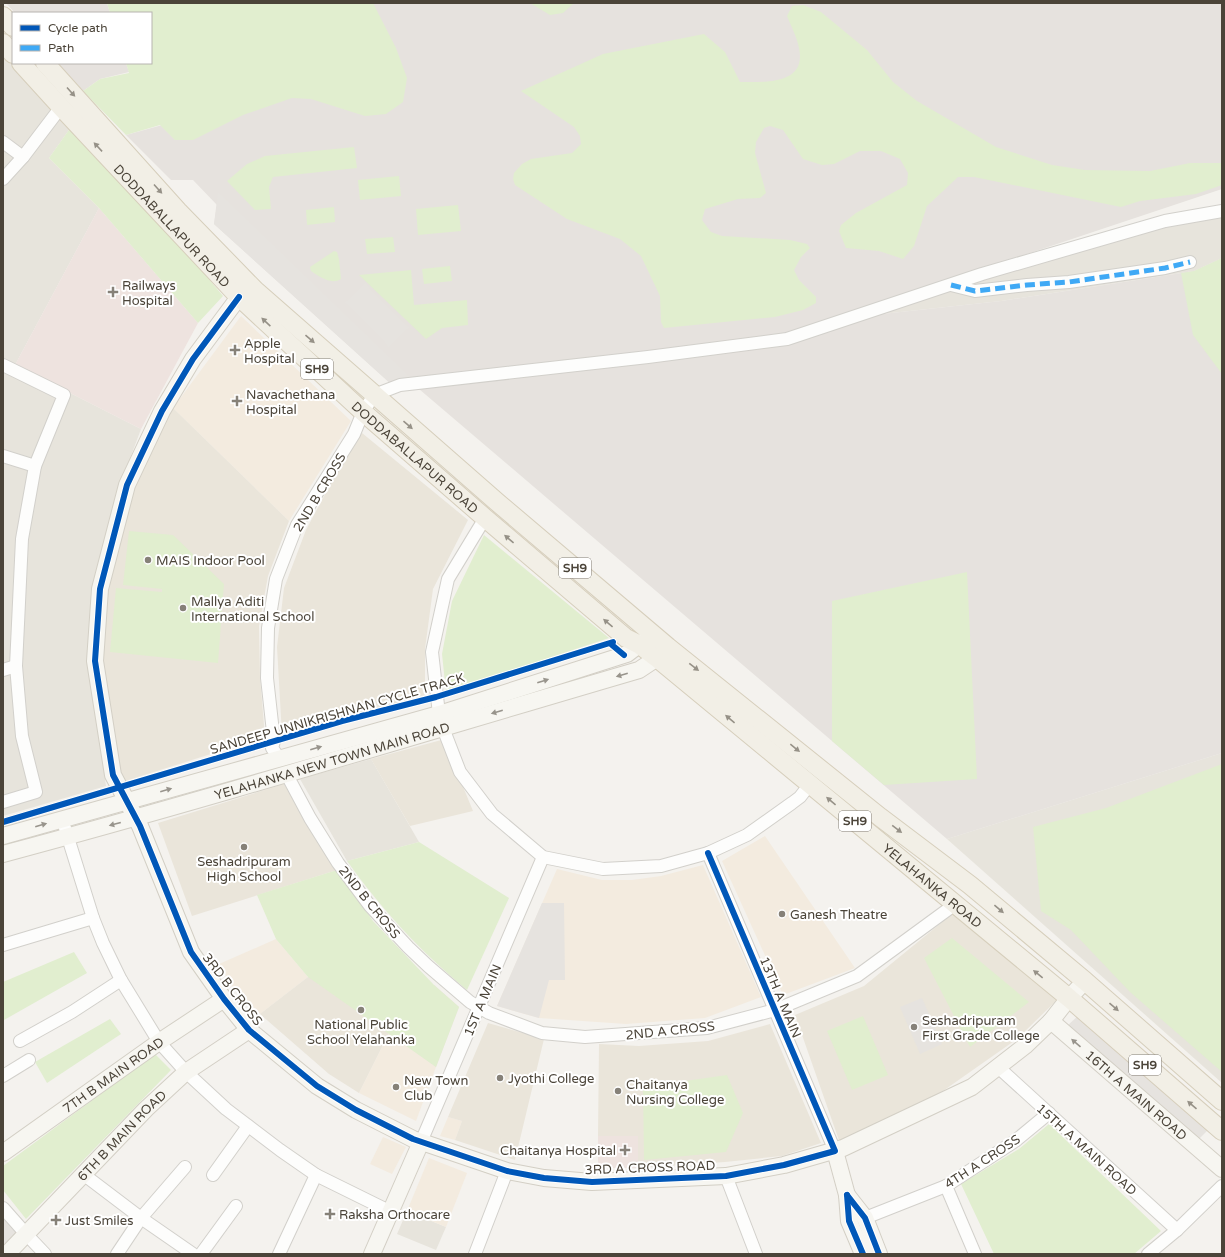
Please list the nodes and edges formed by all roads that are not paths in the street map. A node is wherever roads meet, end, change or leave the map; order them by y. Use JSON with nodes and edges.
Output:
{"nodes":[{"id":1,"x":3,"y":16,"type":"edge"},
{"id":2,"x":12,"y":26,"type":"edge"},
{"id":3,"x":3,"y":43,"type":"edge"},
{"id":4,"x":12,"y":53,"type":"edge"},
{"id":5,"x":22,"y":64,"type":"edge"},
{"id":6,"x":46,"y":64,"type":"edge"},
{"id":7,"x":60,"y":107,"type":"junction"},
{"id":8,"x":3,"y":142,"type":"edge"},
{"id":9,"x":23,"y":157,"type":"junction"},
{"id":10,"x":3,"y":179,"type":"edge"},
{"id":11,"x":1222,"y":211,"type":"edge"},
{"id":12,"x":1190,"y":262,"type":"dead end"},
{"id":13,"x":951,"y":285,"type":"junction"},
{"id":14,"x":239,"y":297,"type":"junction"},
{"id":15,"x":3,"y":365,"type":"edge"},
{"id":16,"x":374,"y":396,"type":"junction"},
{"id":17,"x":363,"y":412,"type":"junction"},
{"id":18,"x":3,"y":456,"type":"edge"},
{"id":19,"x":35,"y":466,"type":"junction"},
{"id":20,"x":485,"y":518,"type":"junction"},
{"id":21,"x":646,"y":640,"type":"junction"},
{"id":22,"x":662,"y":652,"type":"junction"},
{"id":23,"x":16,"y":666,"type":"junction"},
{"id":24,"x":3,"y":670,"type":"edge"},
{"id":25,"x":441,"y":721,"type":"junction"},
{"id":26,"x":279,"y":758,"type":"junction"},
{"id":27,"x":113,"y":775,"type":"junction"},
{"id":28,"x":287,"y":775,"type":"junction"},
{"id":29,"x":805,"y":790,"type":"junction"},
{"id":30,"x":128,"y":801,"type":"junction"},
{"id":31,"x":3,"y":802,"type":"edge"},
{"id":32,"x":106,"y":807,"type":"junction"},
{"id":33,"x":136,"y":818,"type":"junction"},
{"id":34,"x":62,"y":820,"type":"junction"},
{"id":35,"x":3,"y":836,"type":"edge"},
{"id":36,"x":67,"y":836,"type":"junction"},
{"id":37,"x":708,"y":853,"type":"junction"},
{"id":38,"x":3,"y":854,"type":"edge"},
{"id":39,"x":543,"y":857,"type":"junction"},
{"id":40,"x":954,"y":905,"type":"junction"},
{"id":41,"x":92,"y":918,"type":"junction"},
{"id":42,"x":3,"y":945,"type":"edge"},
{"id":43,"x":121,"y":980,"type":"junction"},
{"id":44,"x":1085,"y":981,"type":"junction"},
{"id":45,"x":1069,"y":998,"type":"junction"},
{"id":46,"x":224,"y":999,"type":"junction"},
{"id":47,"x":479,"y":1007,"type":"junction"},
{"id":48,"x":775,"y":1010,"type":"junction"},
{"id":49,"x":1051,"y":1021,"type":"junction"},
{"id":50,"x":249,"y":1030,"type":"junction"},
{"id":51,"x":20,"y":1041,"type":"dead end"},
{"id":52,"x":159,"y":1042,"type":"junction"},
{"id":53,"x":29,"y":1060,"type":"dead end"},
{"id":54,"x":998,"y":1067,"type":"junction"},
{"id":55,"x":186,"y":1072,"type":"junction"},
{"id":56,"x":3,"y":1076,"type":"edge"},
{"id":57,"x":1222,"y":1101,"type":"edge"},
{"id":58,"x":1049,"y":1114,"type":"junction"},
{"id":59,"x":248,"y":1126,"type":"junction"},
{"id":60,"x":1222,"y":1131,"type":"edge"},
{"id":61,"x":421,"y":1142,"type":"junction"},
{"id":62,"x":835,"y":1151,"type":"junction"},
{"id":63,"x":3,"y":1153,"type":"edge"},
{"id":64,"x":185,"y":1167,"type":"dead end"},
{"id":65,"x":1222,"y":1169,"type":"edge"},
{"id":66,"x":507,"y":1171,"type":"junction"},
{"id":67,"x":83,"y":1174,"type":"junction"},
{"id":68,"x":213,"y":1175,"type":"dead end"},
{"id":69,"x":316,"y":1175,"type":"junction"},
{"id":70,"x":726,"y":1176,"type":"junction"},
{"id":71,"x":946,"y":1186,"type":"junction"},
{"id":72,"x":1222,"y":1186,"type":"edge"},
{"id":73,"x":847,"y":1195,"type":"junction"},
{"id":74,"x":236,"y":1206,"type":"dead end"},
{"id":75,"x":3,"y":1208,"type":"edge"},
{"id":76,"x":391,"y":1212,"type":"junction"},
{"id":77,"x":141,"y":1218,"type":"junction"},
{"id":78,"x":865,"y":1218,"type":"junction"},
{"id":79,"x":1177,"y":1230,"type":"junction"},
{"id":80,"x":26,"y":1234,"type":"junction"},
{"id":81,"x":7,"y":1254,"type":"edge"},
{"id":82,"x":45,"y":1254,"type":"edge"},
{"id":83,"x":117,"y":1254,"type":"edge"},
{"id":84,"x":193,"y":1254,"type":"edge"},
{"id":85,"x":201,"y":1254,"type":"edge"},
{"id":86,"x":279,"y":1254,"type":"edge"},
{"id":87,"x":372,"y":1254,"type":"edge"},
{"id":88,"x":475,"y":1254,"type":"edge"},
{"id":89,"x":756,"y":1254,"type":"edge"},
{"id":90,"x":863,"y":1254,"type":"edge"},
{"id":91,"x":879,"y":1254,"type":"edge"},
{"id":92,"x":975,"y":1254,"type":"edge"},
{"id":93,"x":1148,"y":1254,"type":"edge"}],
"edges":[{"from":1,"to":2,"type":"main road"},
{"from":3,"to":4,"type":"main road"},
{"from":5,"to":7,"type":"main road","name":"DODDABALLAPUR ROAD","number":"SH9"},
{"from":6,"to":16,"type":"main road","name":"DODDABALLAPUR ROAD","number":"SH9","one_way":true},
{"from":7,"to":9,"type":"street"},
{"from":14,"to":7,"type":"main road","name":"DODDABALLAPUR ROAD","number":"SH9","one_way":true},
{"from":8,"to":9,"type":"street"},
{"from":9,"to":10,"type":"street"},
{"from":11,"to":13,"type":"street"},
{"from":12,"to":13,"type":"street"},
{"from":13,"to":16,"type":"street"},
{"from":17,"to":14,"type":"main road","name":"DODDABALLAPUR ROAD","number":"SH9","one_way":true},
{"from":14,"to":27,"type":"street"},
{"from":15,"to":19,"type":"street"},
{"from":16,"to":17,"type":"street","name":"2ND B CROSS"},
{"from":16,"to":21,"type":"main road","name":"DODDABALLAPUR ROAD","number":"SH9","one_way":true},
{"from":17,"to":20,"type":"main road","name":"DODDABALLAPUR ROAD","number":"SH9"},
{"from":17,"to":26,"type":"street","name":"2ND B CROSS"},
{"from":18,"to":19,"type":"street"},
{"from":19,"to":23,"type":"street"},
{"from":21,"to":20,"type":"main road","name":"DODDABALLAPUR ROAD","number":"SH9","one_way":true},
{"from":20,"to":25,"type":"street"},
{"from":21,"to":22,"type":"main road","name":"YELAHANKA ROAD","number":"SH9"},
{"from":25,"to":21,"type":"street","name":"YELAHANKA NEW TOWN MAIN ROAD","one_way":true},
{"from":22,"to":25,"type":"street","name":"YELAHANKA NEW TOWN MAIN ROAD","one_way":true},
{"from":29,"to":22,"type":"main road","name":"YELAHANKA ROAD","number":"SH9","one_way":true},
{"from":22,"to":44,"type":"main road","name":"YELAHANKA ROAD","number":"SH9","one_way":true},
{"from":23,"to":24,"type":"street"},
{"from":23,"to":31,"type":"street"},
{"from":26,"to":25,"type":"street","name":"YELAHANKA NEW TOWN MAIN ROAD","one_way":true},
{"from":25,"to":28,"type":"street","name":"YELAHANKA NEW TOWN MAIN ROAD"},
{"from":25,"to":39,"type":"street"},
{"from":30,"to":26,"type":"street","name":"YELAHANKA NEW TOWN MAIN ROAD","one_way":true},
{"from":27,"to":30,"type":"street","name":"3RD B CROSS"},
{"from":27,"to":32,"type":"street"},
{"from":28,"to":33,"type":"street","name":"YELAHANKA NEW TOWN MAIN ROAD"},
{"from":28,"to":47,"type":"street","name":"2ND B CROSS"},
{"from":29,"to":37,"type":"street"},
{"from":40,"to":29,"type":"main road","name":"YELAHANKA ROAD","number":"SH9","one_way":true},
{"from":30,"to":32,"type":"street","name":"YELAHANKA NEW TOWN MAIN ROAD"},
{"from":30,"to":33,"type":"street","name":"3RD B CROSS"},
{"from":32,"to":34,"type":"street","name":"YELAHANKA NEW TOWN MAIN ROAD"},
{"from":33,"to":36,"type":"street","name":"YELAHANKA NEW TOWN MAIN ROAD","one_way":true},
{"from":33,"to":46,"type":"street","name":"3RD B CROSS"},
{"from":35,"to":34,"type":"street","name":"YELAHANKA NEW TOWN MAIN ROAD","one_way":true},
{"from":34,"to":36,"type":"street"},
{"from":36,"to":38,"type":"street","name":"YELAHANKA NEW TOWN MAIN ROAD"},
{"from":36,"to":41,"type":"street"},
{"from":37,"to":39,"type":"street"},
{"from":37,"to":48,"type":"street","name":"13TH A MAIN"},
{"from":39,"to":47,"type":"street","name":"1ST A MAIN"},
{"from":45,"to":40,"type":"main road","name":"YELAHANKA ROAD","number":"SH9","one_way":true},
{"from":40,"to":48,"type":"street","name":"2ND A CROSS"},
{"from":41,"to":42,"type":"street"},
{"from":41,"to":43,"type":"street"},
{"from":43,"to":51,"type":"street"},
{"from":43,"to":52,"type":"street"},
{"from":44,"to":45,"type":"street","name":"3RD A CROSS ROAD"},
{"from":44,"to":57,"type":"main road","name":"YELAHANKA ROAD","number":"SH9","one_way":true},
{"from":45,"to":49,"type":"street","name":"3RD A CROSS ROAD"},
{"from":60,"to":45,"type":"main road","name":"YELAHANKA ROAD","number":"SH9","one_way":true},
{"from":46,"to":50,"type":"street","name":"3RD B CROSS"},
{"from":46,"to":52,"type":"street","name":"7TH B MAIN ROAD"},
{"from":47,"to":48,"type":"street","name":"2ND A CROSS"},
{"from":47,"to":61,"type":"street","name":"1ST A MAIN"},
{"from":48,"to":62,"type":"street","name":"13TH A MAIN"},
{"from":49,"to":54,"type":"street","name":"3RD A CROSS ROAD"},
{"from":65,"to":49,"type":"street","name":"16TH A MAIN ROAD","one_way":true},
{"from":50,"to":55,"type":"street","name":"6TH B MAIN ROAD"},
{"from":50,"to":61,"type":"street","name":"3RD B CROSS"},
{"from":52,"to":55,"type":"street"},
{"from":52,"to":63,"type":"street","name":"7TH B MAIN ROAD"},
{"from":53,"to":56,"type":"street"},
{"from":54,"to":58,"type":"street","name":"15TH A MAIN ROAD"},
{"from":54,"to":62,"type":"street","name":"3RD A CROSS ROAD"},
{"from":55,"to":59,"type":"street"},
{"from":55,"to":67,"type":"street","name":"6TH B MAIN ROAD"},
{"from":58,"to":71,"type":"street","name":"4TH A CROSS"},
{"from":58,"to":79,"type":"street","name":"15TH A MAIN ROAD"},
{"from":59,"to":68,"type":"street"},
{"from":59,"to":69,"type":"street"},
{"from":61,"to":66,"type":"street","name":"3RD A CROSS ROAD"},
{"from":61,"to":76,"type":"street"},
{"from":62,"to":70,"type":"street","name":"3RD A CROSS ROAD"},
{"from":62,"to":73,"type":"street","name":"13TH A MAIN"},
{"from":64,"to":77,"type":"street"},
{"from":66,"to":70,"type":"street","name":"3RD A CROSS ROAD"},
{"from":66,"to":88,"type":"street"},
{"from":67,"to":77,"type":"street"},
{"from":67,"to":80,"type":"street","name":"6TH B MAIN ROAD"},
{"from":69,"to":76,"type":"street"},
{"from":69,"to":86,"type":"street"},
{"from":70,"to":89,"type":"street"},
{"from":71,"to":78,"type":"street","name":"4TH A CROSS"},
{"from":71,"to":92,"type":"street"},
{"from":72,"to":79,"type":"street"},
{"from":73,"to":78,"type":"street"},
{"from":73,"to":90,"type":"street"},
{"from":74,"to":85,"type":"street"},
{"from":75,"to":80,"type":"street"},
{"from":76,"to":87,"type":"street"},
{"from":77,"to":83,"type":"street"},
{"from":77,"to":84,"type":"street"},
{"from":78,"to":91,"type":"street"},
{"from":79,"to":93,"type":"street"},
{"from":80,"to":81,"type":"street","name":"6TH B MAIN ROAD"},
{"from":80,"to":82,"type":"street"}]}
